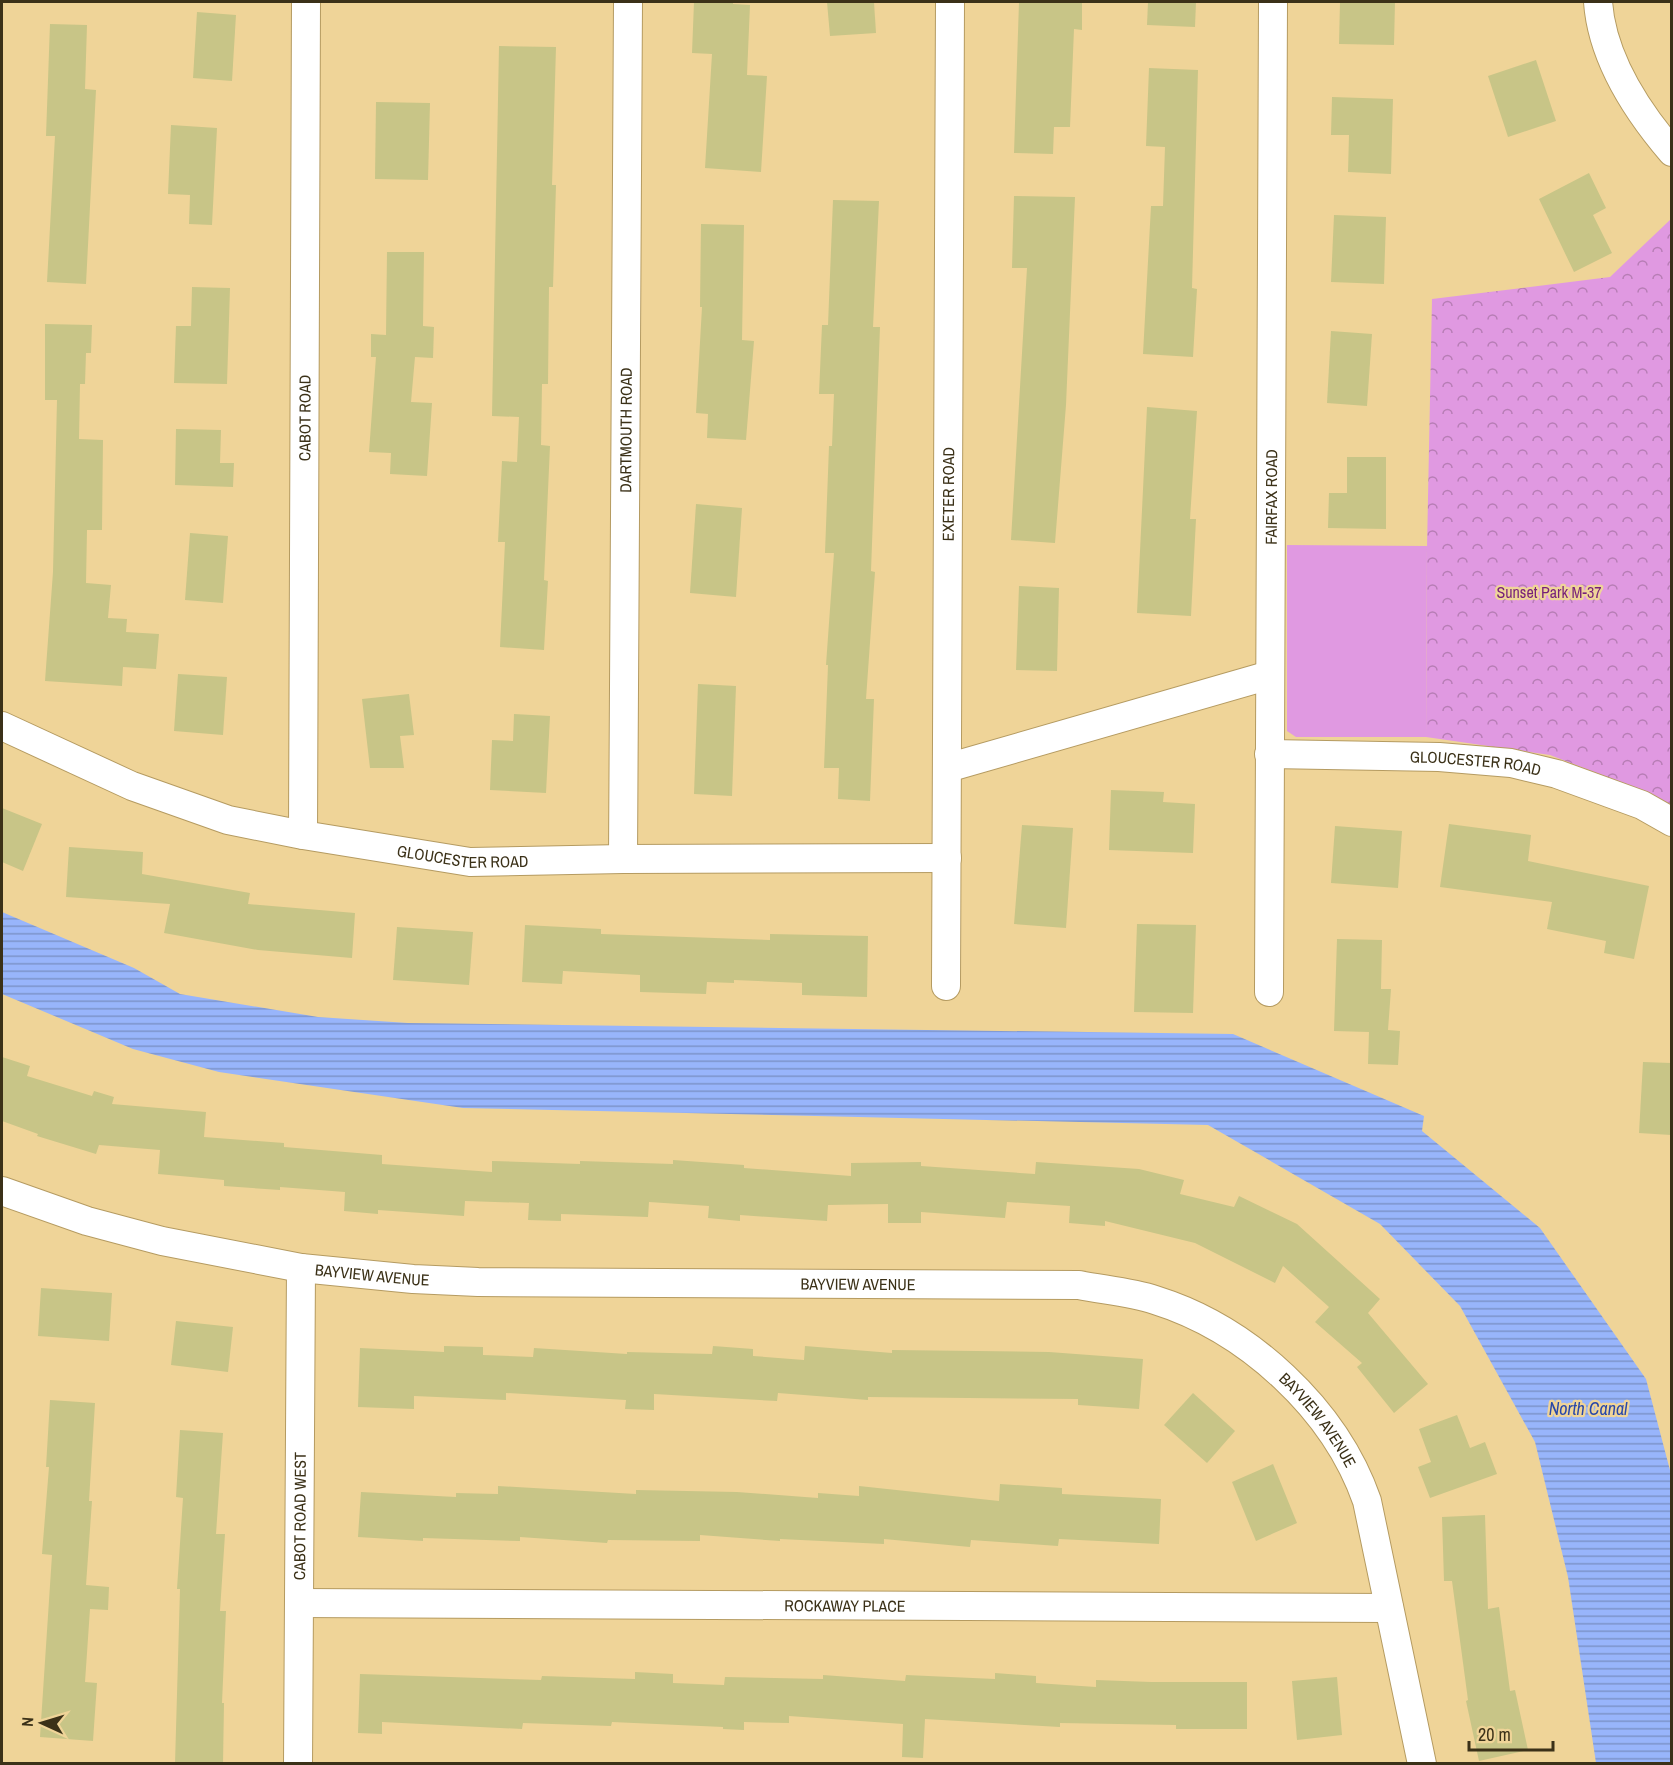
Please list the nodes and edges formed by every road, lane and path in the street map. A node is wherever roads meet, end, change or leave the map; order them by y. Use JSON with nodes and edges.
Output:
{"nodes":[{"id":1,"x":306,"y":2,"type":"edge"},
{"id":2,"x":628,"y":2,"type":"edge"},
{"id":3,"x":950,"y":2,"type":"edge"},
{"id":4,"x":1273,"y":2,"type":"edge"},
{"id":5,"x":1598,"y":2,"type":"edge"},
{"id":6,"x":1671,"y":152,"type":"edge"},
{"id":7,"x":1270,"y":675,"type":"junction"},
{"id":8,"x":2,"y":726,"type":"edge"},
{"id":9,"x":1269,"y":754,"type":"junction"},
{"id":10,"x":947,"y":768,"type":"junction"},
{"id":11,"x":1671,"y":822,"type":"edge"},
{"id":12,"x":303,"y":835,"type":"junction"},
{"id":13,"x":947,"y":858,"type":"junction"},
{"id":14,"x":623,"y":859,"type":"junction"},
{"id":15,"x":946,"y":986,"type":"dead end"},
{"id":16,"x":1269,"y":992,"type":"dead end"},
{"id":17,"x":2,"y":1191,"type":"edge"},
{"id":18,"x":301,"y":1268,"type":"junction"},
{"id":19,"x":299,"y":1603,"type":"junction"},
{"id":20,"x":1389,"y":1608,"type":"junction"},
{"id":21,"x":298,"y":1764,"type":"edge"},
{"id":22,"x":1422,"y":1764,"type":"edge"}],
"edges":[{"from":1,"to":12,"type":"street","name":"CABOT ROAD"},
{"from":2,"to":14,"type":"street","name":"DARTMOUTH ROAD"},
{"from":3,"to":10,"type":"street","name":"EXETER ROAD"},
{"from":4,"to":7,"type":"street","name":"FAIRFAX ROAD"},
{"from":5,"to":6,"type":"street"},
{"from":7,"to":9,"type":"street","name":"FAIRFAX ROAD"},
{"from":7,"to":10,"type":"street"},
{"from":8,"to":12,"type":"street","name":"GLOUCESTER ROAD"},
{"from":9,"to":11,"type":"street","name":"GLOUCESTER ROAD"},
{"from":9,"to":16,"type":"street","name":"FAIRFAX ROAD"},
{"from":10,"to":13,"type":"street","name":"EXETER ROAD"},
{"from":12,"to":14,"type":"street","name":"GLOUCESTER ROAD"},
{"from":13,"to":14,"type":"street","name":"GLOUCESTER ROAD"},
{"from":13,"to":15,"type":"street","name":"EXETER ROAD"},
{"from":17,"to":18,"type":"street","name":"BAYVIEW AVENUE"},
{"from":18,"to":19,"type":"street","name":"CABOT ROAD WEST"},
{"from":18,"to":20,"type":"street","name":"BAYVIEW AVENUE"},
{"from":19,"to":20,"type":"street","name":"ROCKAWAY PLACE"},
{"from":19,"to":21,"type":"street","name":"CABOT ROAD WEST"},
{"from":20,"to":22,"type":"street","name":"BAYVIEW AVENUE"}]}
